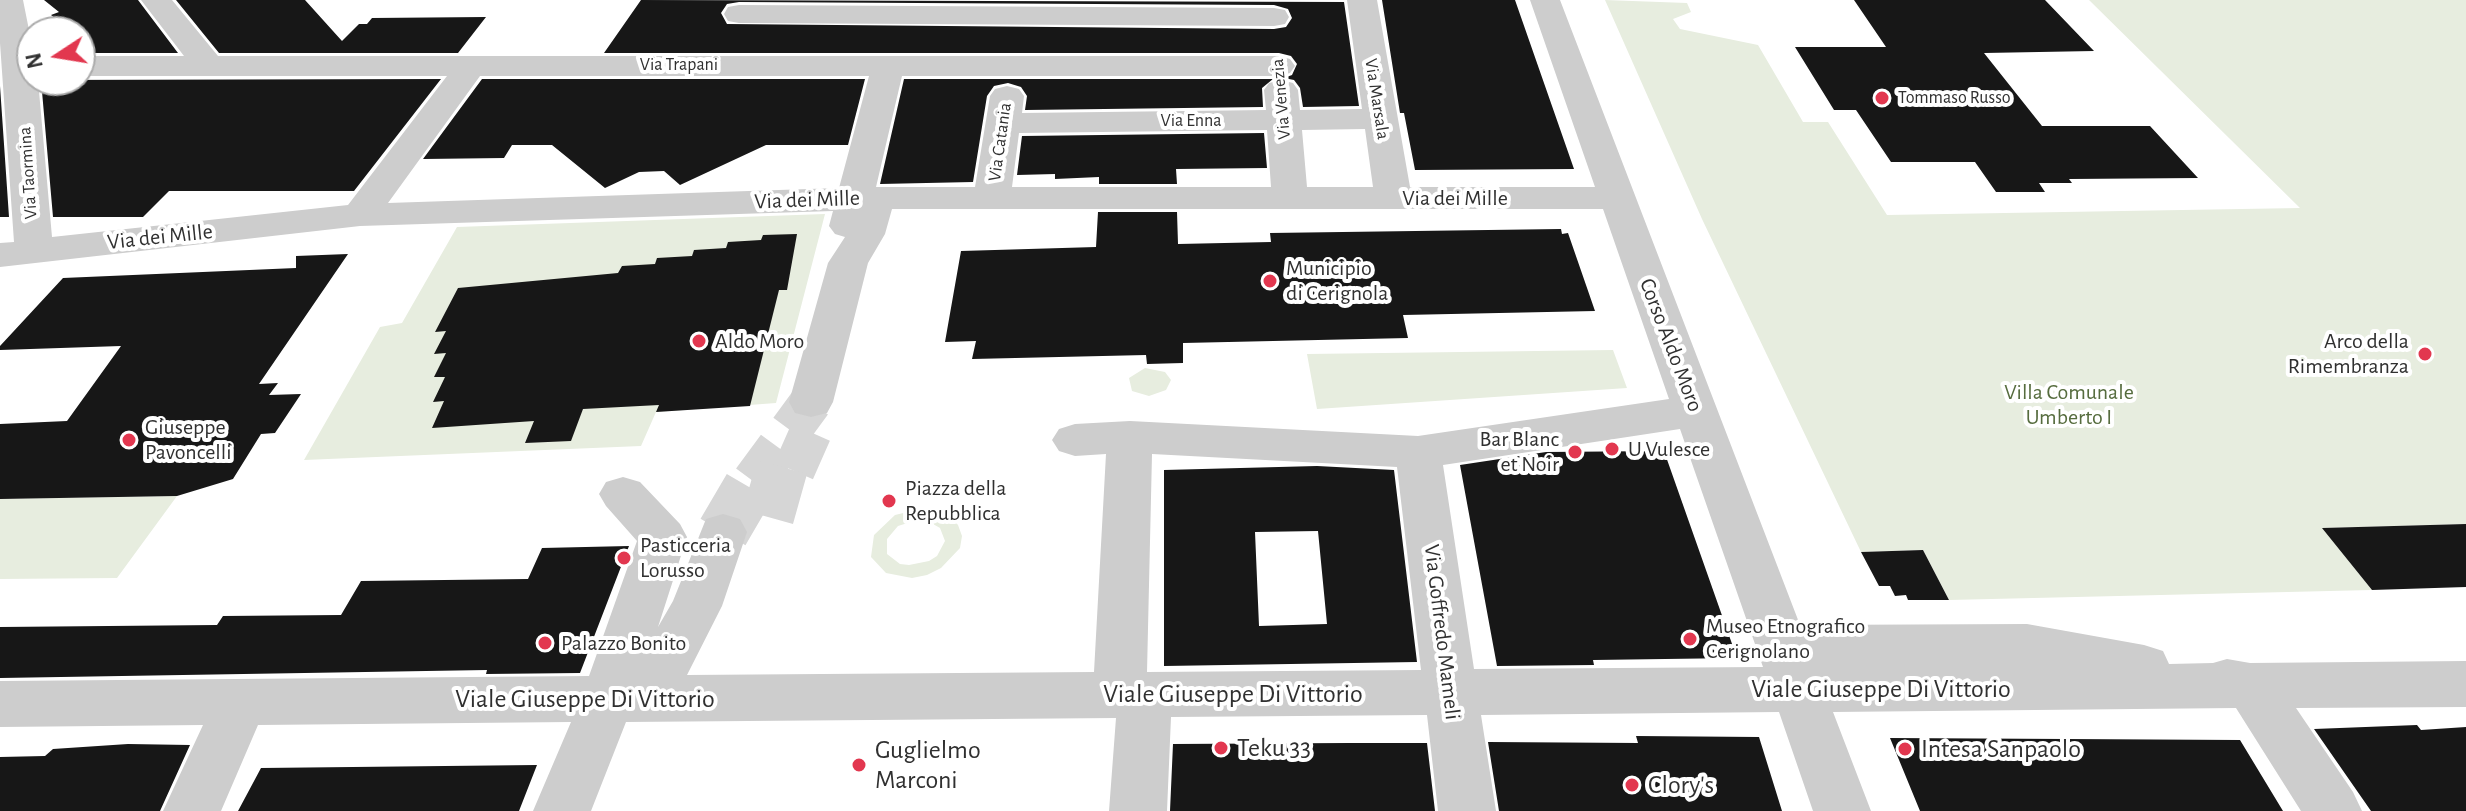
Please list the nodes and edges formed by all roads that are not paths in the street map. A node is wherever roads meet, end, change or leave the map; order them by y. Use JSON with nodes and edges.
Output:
{"nodes":[{"id":1,"x":8,"y":0,"type":"edge"},
{"id":2,"x":156,"y":0,"type":"edge"},
{"id":3,"x":1362,"y":0,"type":"edge"},
{"id":4,"x":1545,"y":0,"type":"edge"},
{"id":5,"x":743,"y":7,"type":"edge"},
{"id":6,"x":1038,"y":8,"type":"edge"},
{"id":7,"x":1273,"y":8,"type":"edge"},
{"id":8,"x":16,"y":29,"type":"edge"},
{"id":9,"x":1027,"y":64,"type":"junction"},
{"id":10,"x":706,"y":65,"type":"junction"},
{"id":11,"x":888,"y":65,"type":"junction"},
{"id":12,"x":96,"y":66,"type":"edge"},
{"id":13,"x":209,"y":66,"type":"junction"},
{"id":14,"x":471,"y":66,"type":"junction"},
{"id":15,"x":1133,"y":66,"type":"junction"},
{"id":16,"x":1279,"y":66,"type":"junction"},
{"id":17,"x":25,"y":96,"type":"edge"},
{"id":18,"x":1379,"y":119,"type":"junction"},
{"id":19,"x":1283,"y":121,"type":"junction"},
{"id":20,"x":1129,"y":122,"type":"junction"},
{"id":21,"x":1004,"y":123,"type":"junction"},
{"id":22,"x":1290,"y":197,"type":"junction"},
{"id":23,"x":866,"y":198,"type":"junction"},
{"id":24,"x":992,"y":198,"type":"junction"},
{"id":25,"x":1393,"y":198,"type":"junction"},
{"id":26,"x":1616,"y":198,"type":"junction"},
{"id":27,"x":360,"y":215,"type":"junction"},
{"id":28,"x":17,"y":253,"type":"edge"},
{"id":29,"x":811,"y":402,"type":"tunnel mouth"},
{"id":30,"x":1696,"y":413,"type":"junction"},
{"id":31,"x":1130,"y":437,"type":"junction"},
{"id":32,"x":1075,"y":440,"type":"dead end"},
{"id":33,"x":1418,"y":452,"type":"junction"},
{"id":34,"x":623,"y":494,"type":"dead end"},
{"id":35,"x":723,"y":532,"type":"tunnel mouth"},
{"id":36,"x":1790,"y":668,"type":"junction"},
{"id":37,"x":2466,"y":684,"type":"edge"},
{"id":38,"x":2251,"y":686,"type":"junction"},
{"id":39,"x":1449,"y":692,"type":"junction"},
{"id":40,"x":1133,"y":695,"type":"junction"},
{"id":41,"x":647,"y":699,"type":"junction"},
{"id":42,"x":241,"y":702,"type":"junction"},
{"id":43,"x":0,"y":704,"type":"edge"},
{"id":44,"x":192,"y":811,"type":"edge"},
{"id":45,"x":562,"y":811,"type":"edge"},
{"id":46,"x":1138,"y":811,"type":"edge"},
{"id":47,"x":1467,"y":811,"type":"edge"},
{"id":48,"x":1842,"y":811,"type":"edge"},
{"id":49,"x":2333,"y":811,"type":"edge"}],
"edges":[{"from":1,"to":8,"type":"street","name":"Via Taormina"},
{"from":2,"to":13,"type":"street"},
{"from":3,"to":18,"type":"street","name":"Via Marsala"},
{"from":4,"to":26,"type":"street","name":"Corso Aldo Moro"},
{"from":5,"to":6,"type":"street"},
{"from":5,"to":10,"type":"street"},
{"from":6,"to":7,"type":"street"},
{"from":6,"to":9,"type":"street","name":"Via Catania"},
{"from":7,"to":16,"type":"street","name":"Via Venezia"},
{"from":9,"to":11,"type":"street","name":"Via Trapani"},
{"from":9,"to":15,"type":"street","name":"Via Trapani"},
{"from":9,"to":21,"type":"street","name":"Via Catania"},
{"from":10,"to":11,"type":"street","name":"Via Trapani"},
{"from":10,"to":14,"type":"street","name":"Via Trapani"},
{"from":11,"to":23,"type":"street"},
{"from":12,"to":13,"type":"street","name":"Via Trapani"},
{"from":13,"to":14,"type":"street","name":"Via Trapani"},
{"from":14,"to":27,"type":"street"},
{"from":15,"to":16,"type":"street","name":"Via Trapani"},
{"from":15,"to":20,"type":"street"},
{"from":16,"to":19,"type":"street","name":"Via Venezia"},
{"from":17,"to":28,"type":"street","name":"Via Taormina"},
{"from":18,"to":19,"type":"street","name":"Via Enna"},
{"from":18,"to":25,"type":"street","name":"Via Marsala"},
{"from":19,"to":20,"type":"street","name":"Via Enna"},
{"from":19,"to":22,"type":"street","name":"Via Venezia"},
{"from":20,"to":21,"type":"street","name":"Via Enna"},
{"from":21,"to":24,"type":"street","name":"Via Catania"},
{"from":22,"to":24,"type":"street","name":"Via dei Mille"},
{"from":22,"to":25,"type":"street","name":"Via dei Mille"},
{"from":23,"to":24,"type":"street","name":"Via dei Mille"},
{"from":23,"to":27,"type":"street","name":"Via dei Mille"},
{"from":23,"to":29,"type":"street"},
{"from":25,"to":26,"type":"street","name":"Via dei Mille"},
{"from":26,"to":30,"type":"street","name":"Corso Aldo Moro"},
{"from":27,"to":28,"type":"street","name":"Via dei Mille"},
{"from":30,"to":33,"type":"street"},
{"from":30,"to":36,"type":"street","name":"Corso Aldo Moro"},
{"from":31,"to":32,"type":"street"},
{"from":31,"to":33,"type":"street"},
{"from":31,"to":40,"type":"street"},
{"from":33,"to":39,"type":"street","name":"Via Goffredo Mameli"},
{"from":34,"to":41,"type":"street"},
{"from":35,"to":41,"type":"street"},
{"from":36,"to":38,"type":"street","name":"Viale Giuseppe Di Vittorio"},
{"from":36,"to":39,"type":"street","name":"Viale Giuseppe Di Vittorio"},
{"from":36,"to":48,"type":"street","name":"Corso Aldo Moro"},
{"from":37,"to":38,"type":"street","name":"Viale Giuseppe Di Vittorio"},
{"from":38,"to":49,"type":"street"},
{"from":39,"to":40,"type":"street","name":"Viale Giuseppe Di Vittorio"},
{"from":39,"to":47,"type":"street","name":"Via Goffredo Mameli"},
{"from":40,"to":41,"type":"street","name":"Viale Giuseppe Di Vittorio"},
{"from":40,"to":46,"type":"street"},
{"from":41,"to":42,"type":"street","name":"Viale Giuseppe Di Vittorio"},
{"from":41,"to":45,"type":"street"},
{"from":42,"to":43,"type":"street","name":"Viale Giuseppe Di Vittorio"},
{"from":42,"to":44,"type":"street"}]}
